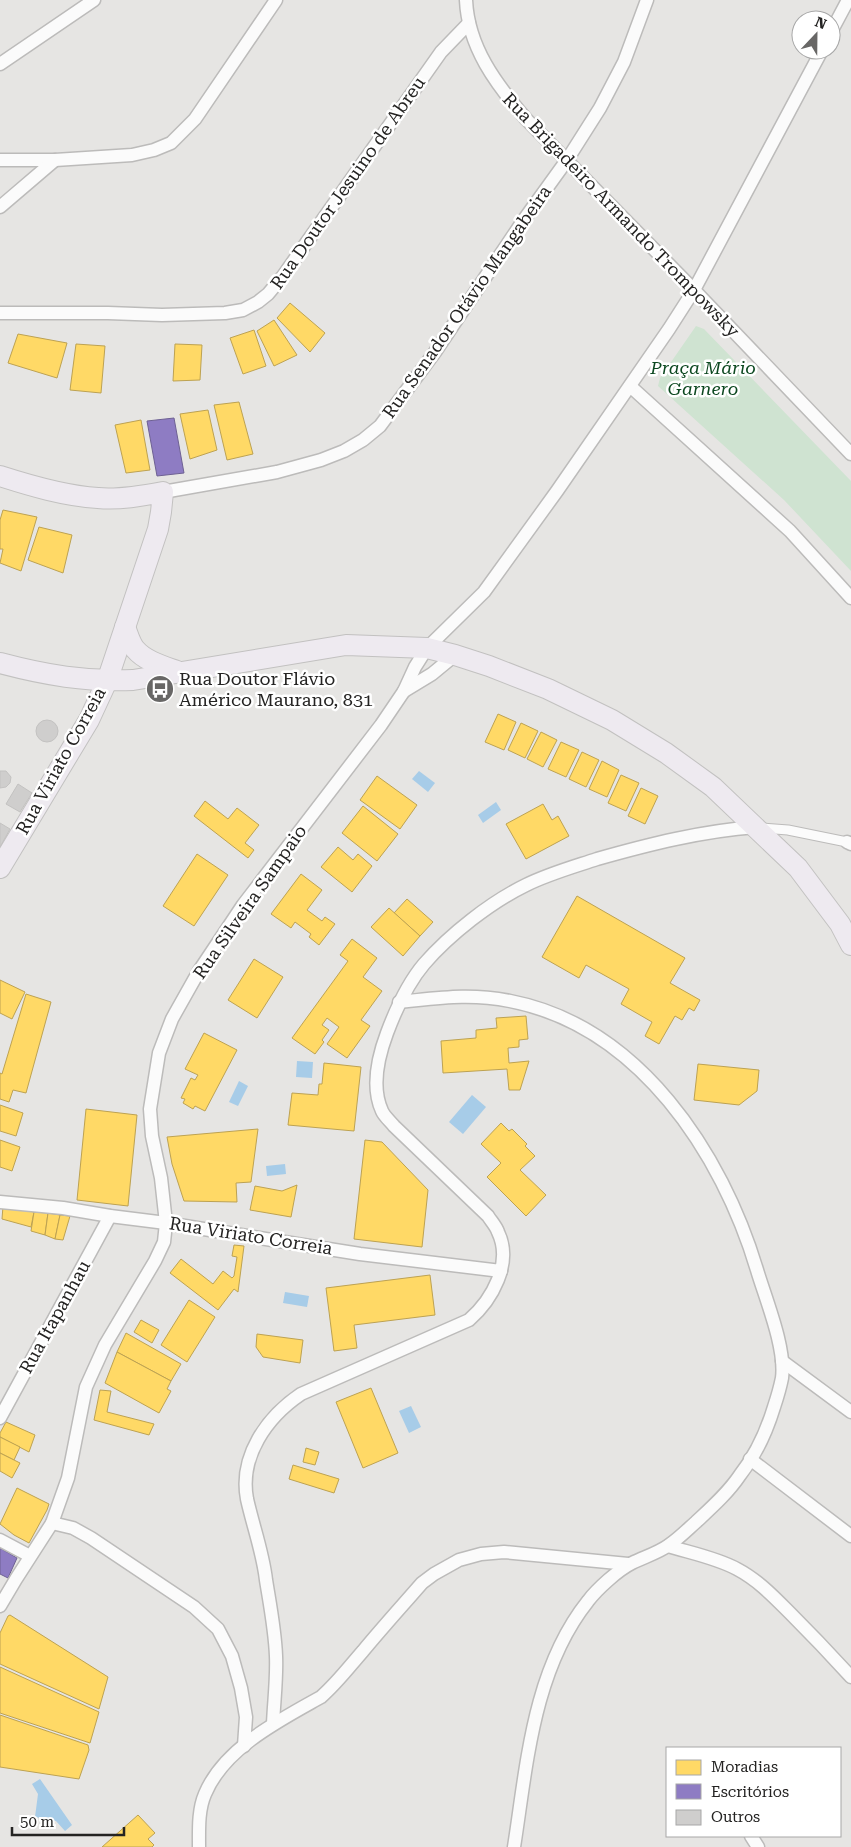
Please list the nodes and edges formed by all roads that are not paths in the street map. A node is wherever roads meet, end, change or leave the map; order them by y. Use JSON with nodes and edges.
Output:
{"nodes":[{"id":1,"x":94,"y":0,"type":"edge"},
{"id":2,"x":276,"y":0,"type":"edge"},
{"id":3,"x":466,"y":0,"type":"edge"},
{"id":4,"x":647,"y":0,"type":"edge"},
{"id":5,"x":848,"y":0,"type":"edge"},
{"id":6,"x":841,"y":13,"type":"edge"},
{"id":7,"x":468,"y":22,"type":"junction"},
{"id":8,"x":817,"y":60,"type":"edge"},
{"id":9,"x":0,"y":64,"type":"edge"},
{"id":10,"x":0,"y":160,"type":"edge"},
{"id":11,"x":55,"y":160,"type":"junction"},
{"id":12,"x":567,"y":160,"type":"junction"},
{"id":13,"x":0,"y":207,"type":"edge"},
{"id":14,"x":694,"y":290,"type":"junction"},
{"id":15,"x":0,"y":313,"type":"edge"},
{"id":16,"x":630,"y":386,"type":"junction"},
{"id":17,"x":851,"y":454,"type":"edge"},
{"id":18,"x":0,"y":476,"type":"edge"},
{"id":19,"x":190,"y":488,"type":"junction"},
{"id":20,"x":163,"y":492,"type":"junction"},
{"id":21,"x":161,"y":512,"type":"junction"},
{"id":22,"x":851,"y":598,"type":"edge"},
{"id":23,"x":125,"y":627,"type":"junction"},
{"id":24,"x":427,"y":648,"type":"junction"},
{"id":25,"x":455,"y":654,"type":"junction"},
{"id":26,"x":0,"y":663,"type":"edge"},
{"id":27,"x":179,"y":672,"type":"junction"},
{"id":28,"x":106,"y":681,"type":"junction"},
{"id":29,"x":404,"y":691,"type":"junction"},
{"id":30,"x":756,"y":827,"type":"junction"},
{"id":31,"x":849,"y":843,"type":"edge"},
{"id":32,"x":0,"y":868,"type":"edge"},
{"id":33,"x":851,"y":945,"type":"edge"},
{"id":34,"x":399,"y":1002,"type":"junction"},
{"id":35,"x":0,"y":1202,"type":"edge"},
{"id":36,"x":110,"y":1216,"type":"junction"},
{"id":37,"x":166,"y":1223,"type":"junction"},
{"id":38,"x":501,"y":1271,"type":"junction"},
{"id":39,"x":782,"y":1361,"type":"junction"},
{"id":40,"x":851,"y":1412,"type":"edge"},
{"id":41,"x":0,"y":1418,"type":"edge"},
{"id":42,"x":750,"y":1459,"type":"junction"},
{"id":43,"x":52,"y":1523,"type":"junction"},
{"id":44,"x":851,"y":1536,"type":"edge"},
{"id":45,"x":0,"y":1540,"type":"edge"},
{"id":46,"x":668,"y":1546,"type":"junction"},
{"id":47,"x":30,"y":1556,"type":"junction"},
{"id":48,"x":628,"y":1564,"type":"junction"},
{"id":49,"x":0,"y":1606,"type":"edge"},
{"id":50,"x":851,"y":1677,"type":"edge"},
{"id":51,"x":273,"y":1724,"type":"junction"},
{"id":52,"x":244,"y":1746,"type":"junction"},
{"id":53,"x":199,"y":1847,"type":"edge"},
{"id":54,"x":514,"y":1847,"type":"edge"}],
"edges":[{"from":1,"to":9,"type":"street"},
{"from":2,"to":11,"type":"street"},
{"from":3,"to":7,"type":"street","name":"Rua Brigadeiro Armando Trompowsky"},
{"from":4,"to":12,"type":"street","name":"Rua Senador Otávio Mangabeira"},
{"from":5,"to":6,"type":"street"},
{"from":7,"to":12,"type":"street","name":"Rua Brigadeiro Armando Trompowsky"},
{"from":7,"to":15,"type":"street","name":"Rua Doutor Jesuino de Abreu"},
{"from":8,"to":14,"type":"street","name":"Rua Silveira Sampaio"},
{"from":10,"to":11,"type":"street"},
{"from":11,"to":13,"type":"street"},
{"from":12,"to":14,"type":"street","name":"Rua Brigadeiro Armando Trompowsky"},
{"from":12,"to":19,"type":"street","name":"Rua Senador Otávio Mangabeira"},
{"from":14,"to":16,"type":"street","name":"Rua Silveira Sampaio"},
{"from":14,"to":17,"type":"street","name":"Rua Brigadeiro Armando Trompowsky"},
{"from":16,"to":22,"type":"street"},
{"from":16,"to":24,"type":"street","name":"Rua Silveira Sampaio"},
{"from":18,"to":20,"type":"main road","name":"Rua Senador Otávio Mangabeira"},
{"from":19,"to":20,"type":"street","name":"Rua Senador Otávio Mangabeira"},
{"from":19,"to":21,"type":"street","name":"Rua Senador Otávio Mangabeira"},
{"from":20,"to":21,"type":"main road","name":"Rua Viriato Correia"},
{"from":21,"to":23,"type":"main road","name":"Rua Viriato Correia"},
{"from":23,"to":27,"type":"main road"},
{"from":23,"to":28,"type":"main road","name":"Rua Viriato Correia"},
{"from":24,"to":25,"type":"main road"},
{"from":24,"to":27,"type":"main road"},
{"from":24,"to":29,"type":"street","name":"Rua Silveira Sampaio"},
{"from":25,"to":29,"type":"street","name":"Rua Silveira Sampaio"},
{"from":25,"to":30,"type":"main road"},
{"from":26,"to":28,"type":"main road"},
{"from":27,"to":28,"type":"main road"},
{"from":28,"to":32,"type":"main road","name":"Rua Viriato Correia"},
{"from":29,"to":37,"type":"street","name":"Rua Silveira Sampaio"},
{"from":30,"to":31,"type":"street"},
{"from":30,"to":33,"type":"main road"},
{"from":30,"to":34,"type":"street"},
{"from":34,"to":38,"type":"street"},
{"from":34,"to":39,"type":"street"},
{"from":35,"to":36,"type":"street","name":"Rua Viriato Correia"},
{"from":36,"to":37,"type":"street","name":"Rua Viriato Correia"},
{"from":36,"to":41,"type":"street","name":"Rua Itapanhau"},
{"from":37,"to":38,"type":"street","name":"Rua Viriato Correia"},
{"from":37,"to":43,"type":"street","name":"Rua Silveira Sampaio"},
{"from":38,"to":51,"type":"street"},
{"from":39,"to":40,"type":"street"},
{"from":39,"to":42,"type":"street"},
{"from":42,"to":44,"type":"street"},
{"from":42,"to":46,"type":"street"},
{"from":43,"to":47,"type":"street","name":"Rua Silveira Sampaio"},
{"from":43,"to":52,"type":"street"},
{"from":45,"to":47,"type":"street"},
{"from":46,"to":48,"type":"street"},
{"from":46,"to":50,"type":"street"},
{"from":47,"to":49,"type":"street","name":"Rua Silveira Sampaio"},
{"from":48,"to":51,"type":"street"},
{"from":48,"to":54,"type":"street"},
{"from":51,"to":52,"type":"street"},
{"from":52,"to":53,"type":"street"}]}
